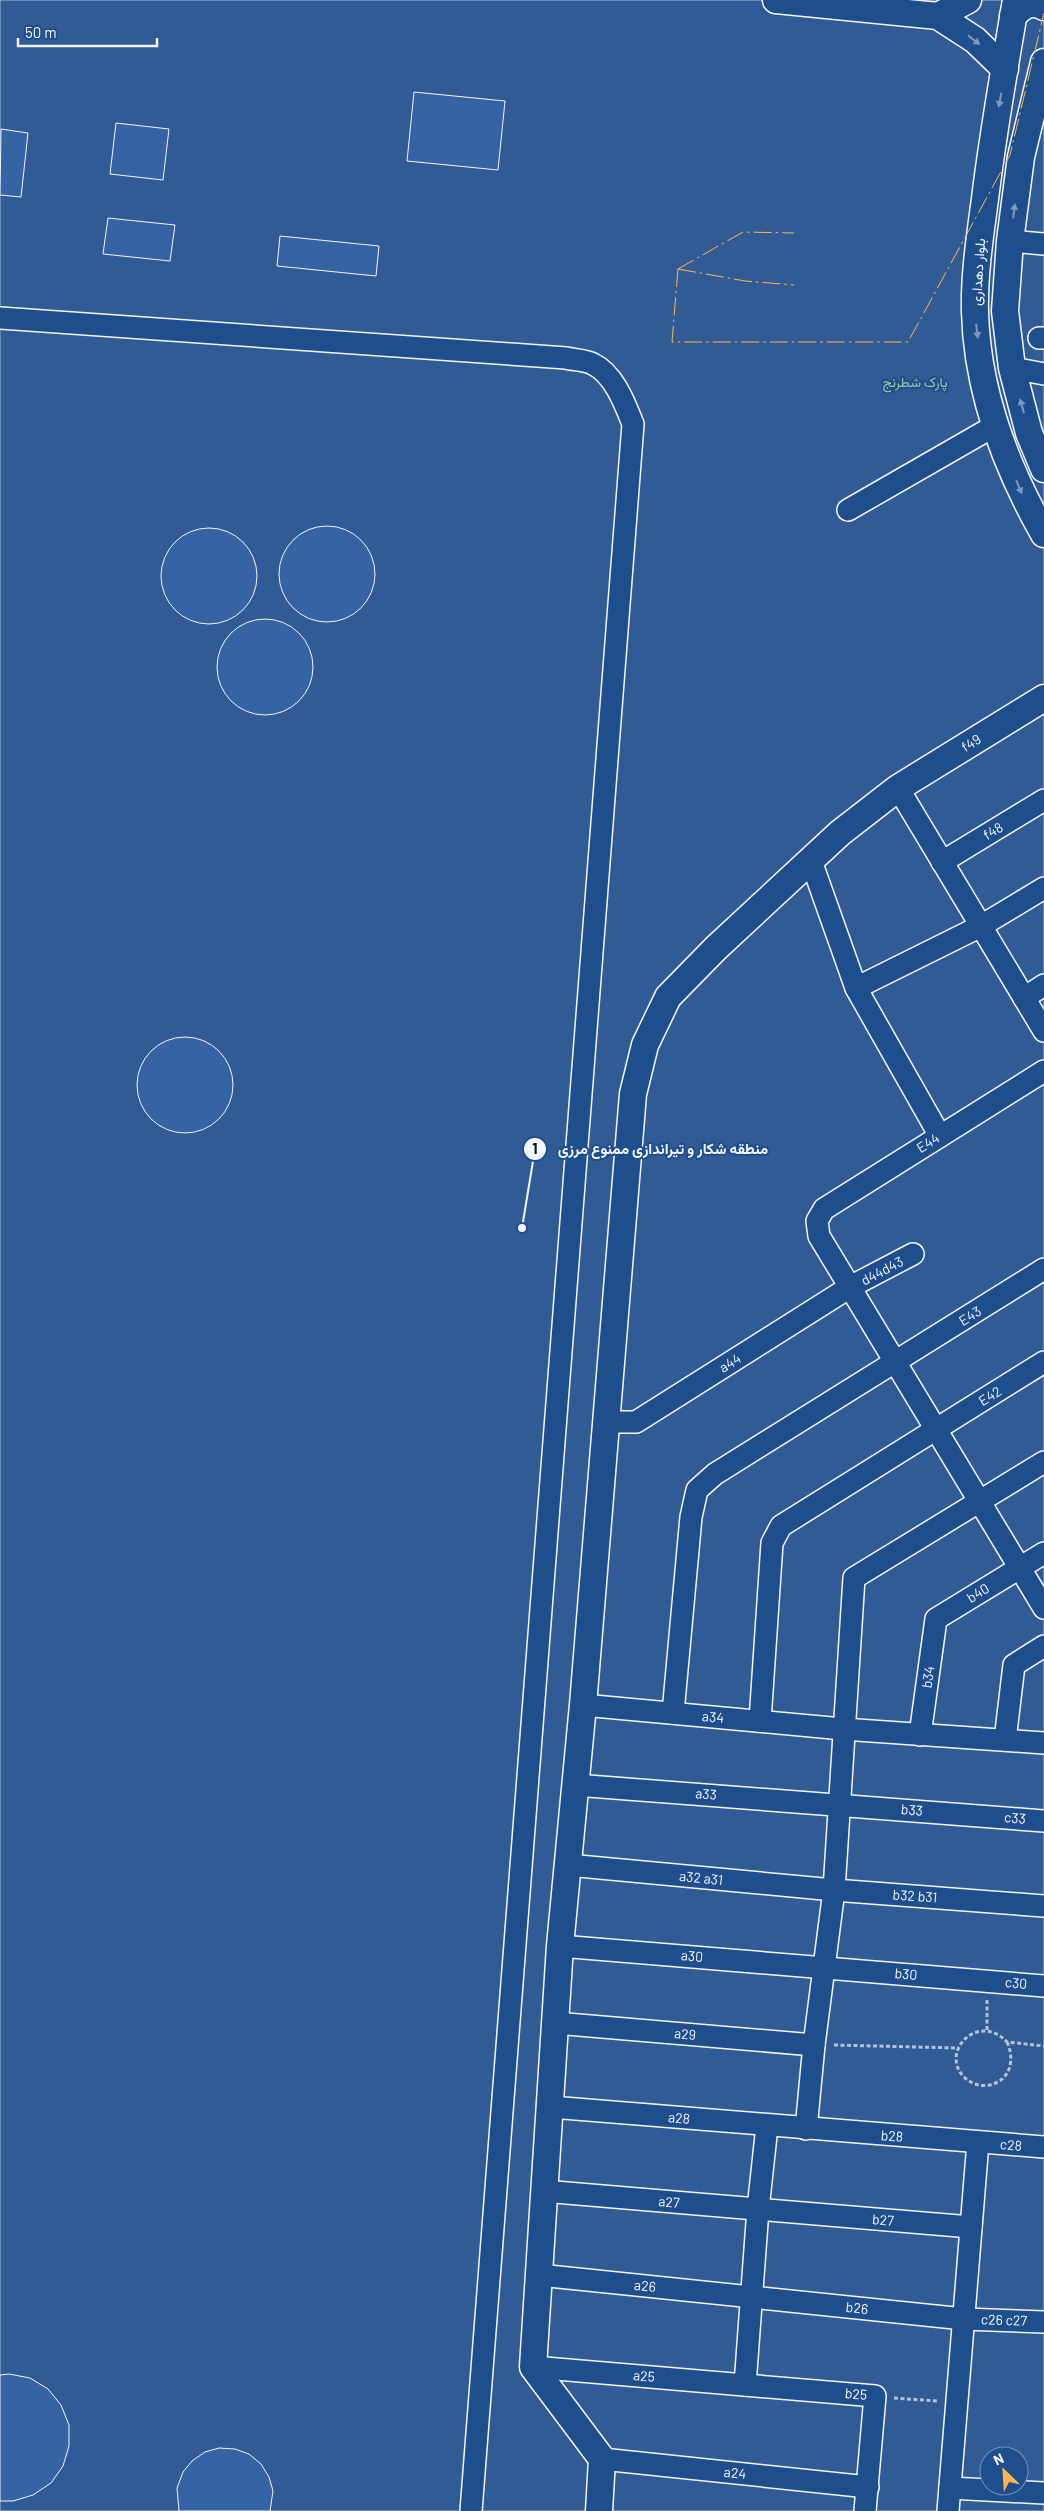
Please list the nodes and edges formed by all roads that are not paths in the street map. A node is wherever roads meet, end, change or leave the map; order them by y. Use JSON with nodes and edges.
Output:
{"nodes":[{"id":1,"x":776,"y":0,"type":"edge"},
{"id":2,"x":968,"y":0,"type":"edge"},
{"id":3,"x":1044,"y":7,"type":"edge"},
{"id":4,"x":1014,"y":8,"type":"edge"},
{"id":5,"x":938,"y":16,"type":"junction"},
{"id":6,"x":1044,"y":62,"type":"edge"},
{"id":7,"x":1005,"y":69,"type":"junction"},
{"id":8,"x":1040,"y":94,"type":"edge"},
{"id":9,"x":1010,"y":241,"type":"junction"},
{"id":10,"x":1044,"y":244,"type":"edge"},
{"id":11,"x":0,"y":318,"type":"edge"},
{"id":12,"x":1012,"y":368,"type":"junction"},
{"id":13,"x":1044,"y":374,"type":"edge"},
{"id":14,"x":996,"y":425,"type":"junction"},
{"id":15,"x":1036,"y":433,"type":"edge"},
{"id":16,"x":1044,"y":469,"type":"edge"},
{"id":17,"x":848,"y":510,"type":"dead end"},
{"id":18,"x":1044,"y":534,"type":"edge"},
{"id":19,"x":1044,"y":698,"type":"edge"},
{"id":20,"x":898,"y":788,"type":"junction"},
{"id":21,"x":1044,"y":800,"type":"edge"},
{"id":22,"x":811,"y":861,"type":"junction"},
{"id":23,"x":942,"y":862,"type":"junction"},
{"id":24,"x":1044,"y":888,"type":"edge"},
{"id":25,"x":981,"y":926,"type":"junction"},
{"id":26,"x":1044,"y":985,"type":"edge"},
{"id":27,"x":856,"y":988,"type":"junction"},
{"id":28,"x":1024,"y":998,"type":"junction"},
{"id":29,"x":1044,"y":1031,"type":"edge"},
{"id":30,"x":1044,"y":1070,"type":"edge"},
{"id":31,"x":940,"y":1136,"type":"junction"},
{"id":32,"x":913,"y":1254,"type":"dead end"},
{"id":33,"x":1044,"y":1269,"type":"edge"},
{"id":34,"x":850,"y":1287,"type":"junction"},
{"id":35,"x":1044,"y":1362,"type":"edge"},
{"id":36,"x":896,"y":1363,"type":"junction"},
{"id":37,"x":606,"y":1422,"type":"junction"},
{"id":38,"x":936,"y":1429,"type":"junction"},
{"id":39,"x":1044,"y":1462,"type":"edge"},
{"id":40,"x":980,"y":1501,"type":"junction"},
{"id":41,"x":1044,"y":1552,"type":"edge"},
{"id":42,"x":1020,"y":1568,"type":"junction"},
{"id":43,"x":1044,"y":1608,"type":"edge"},
{"id":44,"x":936,"y":1619,"type":"joint"},
{"id":45,"x":1044,"y":1646,"type":"edge"},
{"id":46,"x":583,"y":1705,"type":"junction"},
{"id":47,"x":673,"y":1713,"type":"junction"},
{"id":48,"x":760,"y":1721,"type":"junction"},
{"id":49,"x":843,"y":1729,"type":"junction"},
{"id":50,"x":920,"y":1734,"type":"junction"},
{"id":51,"x":1006,"y":1740,"type":"junction"},
{"id":52,"x":1044,"y":1743,"type":"edge"},
{"id":53,"x":575,"y":1785,"type":"junction"},
{"id":54,"x":838,"y":1804,"type":"junction"},
{"id":55,"x":985,"y":1816,"type":"joint"},
{"id":56,"x":1044,"y":1821,"type":"edge"},
{"id":57,"x":568,"y":1865,"type":"junction"},
{"id":58,"x":834,"y":1890,"type":"junction"},
{"id":59,"x":1044,"y":1906,"type":"edge"},
{"id":60,"x":560,"y":1946,"type":"junction"},
{"id":61,"x":825,"y":1967,"type":"junction"},
{"id":62,"x":988,"y":1981,"type":"joint"},
{"id":63,"x":1044,"y":1986,"type":"edge"},
{"id":64,"x":555,"y":2024,"type":"junction"},
{"id":65,"x":814,"y":2045,"type":"junction"},
{"id":66,"x":551,"y":2107,"type":"junction"},
{"id":67,"x":767,"y":2126,"type":"junction"},
{"id":68,"x":806,"y":2129,"type":"junction"},
{"id":69,"x":978,"y":2142,"type":"junction"},
{"id":70,"x":1044,"y":2147,"type":"edge"},
{"id":71,"x":543,"y":2191,"type":"junction"},
{"id":72,"x":758,"y":2209,"type":"junction"},
{"id":73,"x":795,"y":2212,"type":"joint"},
{"id":74,"x":971,"y":2227,"type":"junction"},
{"id":75,"x":539,"y":2275,"type":"junction"},
{"id":76,"x":751,"y":2296,"type":"junction"},
{"id":77,"x":964,"y":2319,"type":"junction"},
{"id":78,"x":1044,"y":2322,"type":"edge"},
{"id":79,"x":533,"y":2367,"type":"junction"},
{"id":80,"x":750,"y":2385,"type":"junction"},
{"id":81,"x":602,"y":2459,"type":"junction"},
{"id":82,"x":868,"y":2487,"type":"junction"},
{"id":83,"x":950,"y":2488,"type":"junction"},
{"id":84,"x":1044,"y":2493,"type":"edge"},
{"id":85,"x":470,"y":2511,"type":"edge"},
{"id":86,"x":599,"y":2511,"type":"edge"},
{"id":87,"x":865,"y":2511,"type":"edge"},
{"id":88,"x":948,"y":2511,"type":"edge"}],
"edges":[{"from":1,"to":5,"type":"main road"},
{"from":2,"to":5,"type":"main road"},
{"from":3,"to":4,"type":"main road"},
{"from":4,"to":7,"type":"main road","name":"بلوار دهداری"},
{"from":5,"to":7,"type":"main road","one_way":true},
{"from":6,"to":8,"type":"main road"},
{"from":7,"to":14,"type":"main road","name":"بلوار دهداری","one_way":true},
{"from":9,"to":8,"type":"main road","one_way":true},
{"from":9,"to":10,"type":"street"},
{"from":9,"to":12,"type":"main road"},
{"from":11,"to":85,"type":"street"},
{"from":12,"to":13,"type":"street"},
{"from":15,"to":12,"type":"main road","one_way":true},
{"from":14,"to":17,"type":"street"},
{"from":14,"to":18,"type":"main road","name":"بلوار دهداری","one_way":true},
{"from":15,"to":16,"type":"main road"},
{"from":19,"to":20,"type":"main road","name":"f49"},
{"from":20,"to":22,"type":"main road","name":"f49"},
{"from":20,"to":23,"type":"street"},
{"from":21,"to":23,"type":"street","name":"f48"},
{"from":22,"to":27,"type":"street"},
{"from":22,"to":37,"type":"main road","name":"f49"},
{"from":23,"to":25,"type":"street"},
{"from":24,"to":25,"type":"street"},
{"from":25,"to":27,"type":"street"},
{"from":25,"to":28,"type":"street"},
{"from":26,"to":28,"type":"street"},
{"from":27,"to":31,"type":"street"},
{"from":28,"to":29,"type":"street"},
{"from":30,"to":31,"type":"street","name":"E44"},
{"from":31,"to":34,"type":"street","name":"E44"},
{"from":32,"to":34,"type":"street","name":"d44d43"},
{"from":33,"to":36,"type":"street","name":"E43"},
{"from":34,"to":36,"type":"street"},
{"from":34,"to":37,"type":"street","name":"a44"},
{"from":35,"to":38,"type":"street","name":"E42"},
{"from":36,"to":38,"type":"street"},
{"from":36,"to":47,"type":"street","name":"E43"},
{"from":37,"to":46,"type":"main road","name":"f49"},
{"from":38,"to":40,"type":"street"},
{"from":38,"to":48,"type":"street","name":"E42"},
{"from":39,"to":40,"type":"street"},
{"from":40,"to":42,"type":"street"},
{"from":40,"to":49,"type":"street"},
{"from":41,"to":42,"type":"street","name":"b40"},
{"from":42,"to":43,"type":"street"},
{"from":42,"to":44,"type":"street","name":"b40"},
{"from":44,"to":50,"type":"street","name":"b34"},
{"from":45,"to":51,"type":"street"},
{"from":46,"to":47,"type":"street","name":"a34"},
{"from":46,"to":53,"type":"main road","name":"f49"},
{"from":47,"to":48,"type":"street","name":"a34"},
{"from":48,"to":49,"type":"street","name":"a34"},
{"from":49,"to":50,"type":"street"},
{"from":49,"to":54,"type":"street"},
{"from":50,"to":51,"type":"street"},
{"from":51,"to":52,"type":"street"},
{"from":53,"to":54,"type":"street","name":"a33"},
{"from":53,"to":57,"type":"main road","name":"f49"},
{"from":54,"to":55,"type":"street","name":"b33"},
{"from":54,"to":58,"type":"street"},
{"from":55,"to":56,"type":"street","name":"c33"},
{"from":57,"to":58,"type":"street","name":"a32 a31"},
{"from":57,"to":60,"type":"main road","name":"f49"},
{"from":58,"to":59,"type":"street","name":"b32 b31"},
{"from":58,"to":61,"type":"street"},
{"from":60,"to":61,"type":"street","name":"a30"},
{"from":60,"to":64,"type":"main road","name":"f49"},
{"from":61,"to":62,"type":"street","name":"b30"},
{"from":61,"to":65,"type":"street"},
{"from":62,"to":63,"type":"street","name":"c30"},
{"from":64,"to":65,"type":"street","name":"a29"},
{"from":64,"to":66,"type":"main road","name":"f49"},
{"from":65,"to":68,"type":"street"},
{"from":66,"to":67,"type":"street","name":"a28"},
{"from":66,"to":71,"type":"main road","name":"f49"},
{"from":67,"to":68,"type":"street","name":"a28"},
{"from":67,"to":72,"type":"street"},
{"from":68,"to":69,"type":"street","name":"b28"},
{"from":69,"to":70,"type":"street","name":"c28"},
{"from":69,"to":74,"type":"street"},
{"from":71,"to":72,"type":"street","name":"a27"},
{"from":71,"to":75,"type":"main road","name":"f49"},
{"from":72,"to":73,"type":"street","name":"a27"},
{"from":72,"to":76,"type":"street"},
{"from":73,"to":74,"type":"street","name":"b27"},
{"from":74,"to":77,"type":"street"},
{"from":75,"to":76,"type":"street","name":"a26"},
{"from":75,"to":79,"type":"main road","name":"f49"},
{"from":76,"to":77,"type":"street","name":"b26"},
{"from":76,"to":80,"type":"street"},
{"from":77,"to":78,"type":"street","name":"c26 c27"},
{"from":77,"to":83,"type":"street"},
{"from":79,"to":80,"type":"street","name":"a25"},
{"from":79,"to":81,"type":"main road"},
{"from":80,"to":82,"type":"street","name":"b25"},
{"from":81,"to":82,"type":"street","name":"a24"},
{"from":81,"to":86,"type":"main road"},
{"from":82,"to":87,"type":"street"},
{"from":83,"to":84,"type":"street"},
{"from":83,"to":88,"type":"street"}]}
